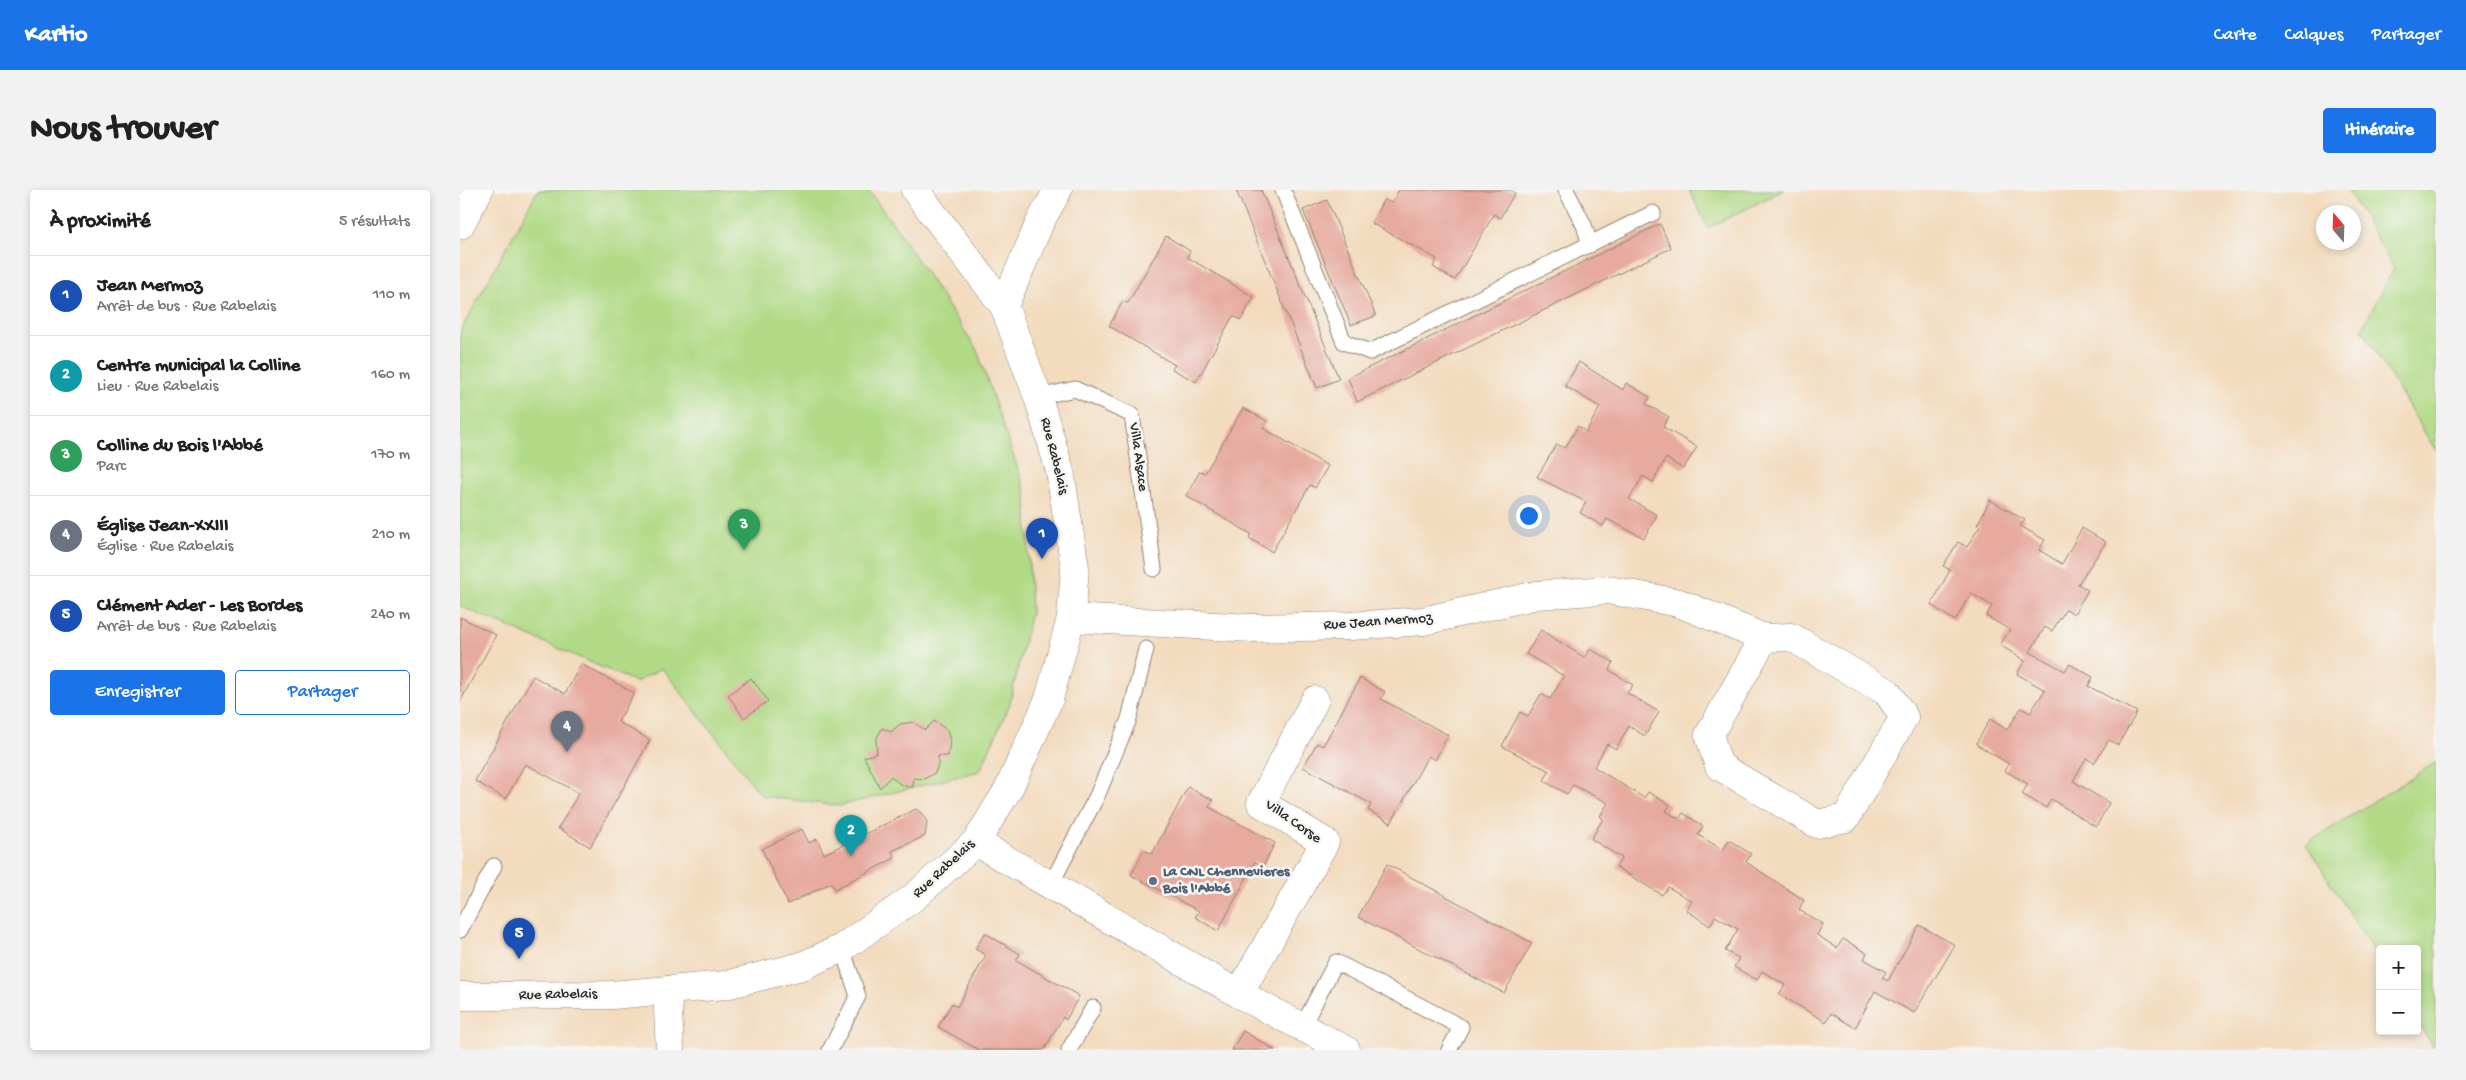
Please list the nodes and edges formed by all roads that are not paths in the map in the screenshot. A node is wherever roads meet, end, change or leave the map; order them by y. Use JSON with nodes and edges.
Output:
{"nodes":[{"id":1,"x":479,"y":190,"type":"edge"},
{"id":2,"x":915,"y":190,"type":"edge"},
{"id":3,"x":1058,"y":190,"type":"edge"},
{"id":4,"x":1283,"y":190,"type":"edge"},
{"id":5,"x":1566,"y":190,"type":"edge"},
{"id":6,"x":1653,"y":213,"type":"dead end"},
{"id":7,"x":460,"y":225,"type":"edge"},
{"id":8,"x":1590,"y":245,"type":"junction"},
{"id":9,"x":1004,"y":306,"type":"junction"},
{"id":10,"x":1038,"y":397,"type":"junction"},
{"id":11,"x":1154,"y":569,"type":"dead end"},
{"id":12,"x":1071,"y":618,"type":"junction"},
{"id":13,"x":1764,"y":638,"type":"junction"},
{"id":14,"x":1146,"y":649,"type":"dead end"},
{"id":15,"x":1314,"y":700,"type":"dead end"},
{"id":16,"x":976,"y":842,"type":"junction"},
{"id":17,"x":494,"y":866,"type":"dead end"},
{"id":18,"x":1052,"y":884,"type":"junction"},
{"id":19,"x":460,"y":930,"type":"edge"},
{"id":20,"x":842,"y":948,"type":"junction"},
{"id":21,"x":667,"y":990,"type":"junction"},
{"id":22,"x":1239,"y":994,"type":"junction"},
{"id":23,"x":460,"y":996,"type":"edge"},
{"id":24,"x":1093,"y":1008,"type":"dead end"},
{"id":25,"x":1302,"y":1027,"type":"junction"},
{"id":26,"x":670,"y":1050,"type":"edge"},
{"id":27,"x":830,"y":1050,"type":"edge"},
{"id":28,"x":1069,"y":1050,"type":"edge"},
{"id":29,"x":1346,"y":1050,"type":"edge"},
{"id":30,"x":1449,"y":1050,"type":"edge"}],
"edges":[{"from":1,"to":7,"type":"street"},
{"from":2,"to":9,"type":"street","name":"Rue Rabelais"},
{"from":3,"to":9,"type":"street"},
{"from":4,"to":8,"type":"lane"},
{"from":5,"to":8,"type":"lane"},
{"from":6,"to":8,"type":"lane"},
{"from":9,"to":10,"type":"street","name":"Rue Rabelais"},
{"from":10,"to":11,"type":"lane","name":"Villa Alsace"},
{"from":10,"to":12,"type":"street","name":"Rue Rabelais"},
{"from":12,"to":13,"type":"street","name":"Rue Jean Mermoz"},
{"from":12,"to":16,"type":"street","name":"Rue Rabelais"},
{"from":13,"to":13,"type":"street"},
{"from":14,"to":18,"type":"lane"},
{"from":15,"to":22,"type":"street","name":"Villa Corse"},
{"from":16,"to":18,"type":"street"},
{"from":16,"to":20,"type":"street","name":"Rue Rabelais"},
{"from":17,"to":19,"type":"lane"},
{"from":18,"to":22,"type":"street"},
{"from":20,"to":21,"type":"street","name":"Rue Rabelais"},
{"from":20,"to":27,"type":"lane"},
{"from":21,"to":23,"type":"street","name":"Rue Rabelais"},
{"from":21,"to":26,"type":"street"},
{"from":22,"to":25,"type":"street"},
{"from":24,"to":28,"type":"lane"},
{"from":25,"to":29,"type":"street"},
{"from":25,"to":30,"type":"lane"}]}
